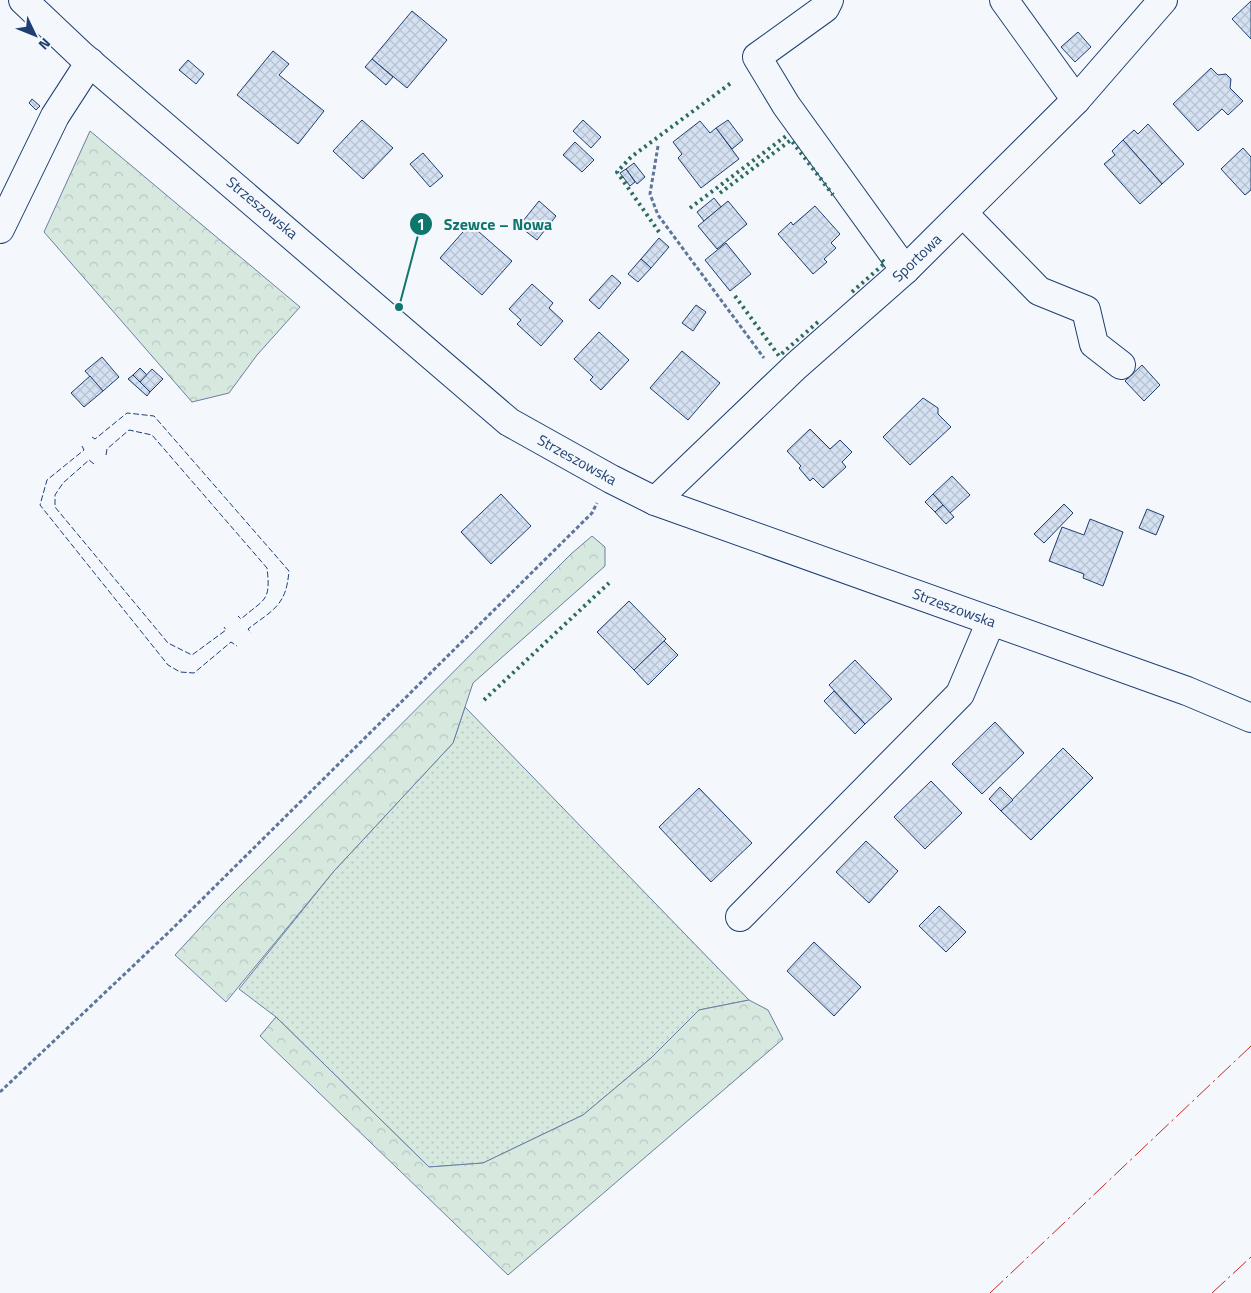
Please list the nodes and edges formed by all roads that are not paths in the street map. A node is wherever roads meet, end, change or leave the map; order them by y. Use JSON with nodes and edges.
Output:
{"nodes":[{"id":1,"x":22,"y":0,"type":"edge"},
{"id":2,"x":829,"y":0,"type":"edge"},
{"id":3,"x":1004,"y":0,"type":"edge"},
{"id":4,"x":1163,"y":0,"type":"edge"},
{"id":5,"x":90,"y":62,"type":"junction"},
{"id":6,"x":1076,"y":100,"type":"junction"},
{"id":7,"x":963,"y":213,"type":"junction"},
{"id":8,"x":0,"y":229,"type":"edge"},
{"id":9,"x":905,"y":270,"type":"junction"},
{"id":10,"x":1121,"y":365,"type":"dead end"},
{"id":11,"x":655,"y":501,"type":"junction"},
{"id":12,"x":991,"y":622,"type":"junction"},
{"id":13,"x":1251,"y":718,"type":"edge"},
{"id":14,"x":740,"y":917,"type":"dead end"}],
"edges":[{"from":1,"to":5,"type":"street","name":"Strzeszowska"},
{"from":2,"to":9,"type":"street"},
{"from":3,"to":6,"type":"street"},
{"from":4,"to":6,"type":"street","name":"Sportowa"},
{"from":5,"to":8,"type":"street"},
{"from":5,"to":11,"type":"street","name":"Strzeszowska"},
{"from":6,"to":7,"type":"street","name":"Sportowa"},
{"from":7,"to":9,"type":"street","name":"Sportowa"},
{"from":7,"to":10,"type":"street"},
{"from":9,"to":11,"type":"street","name":"Sportowa"},
{"from":11,"to":12,"type":"street","name":"Strzeszowska"},
{"from":12,"to":13,"type":"street","name":"Strzeszowska"},
{"from":12,"to":14,"type":"street"}]}
